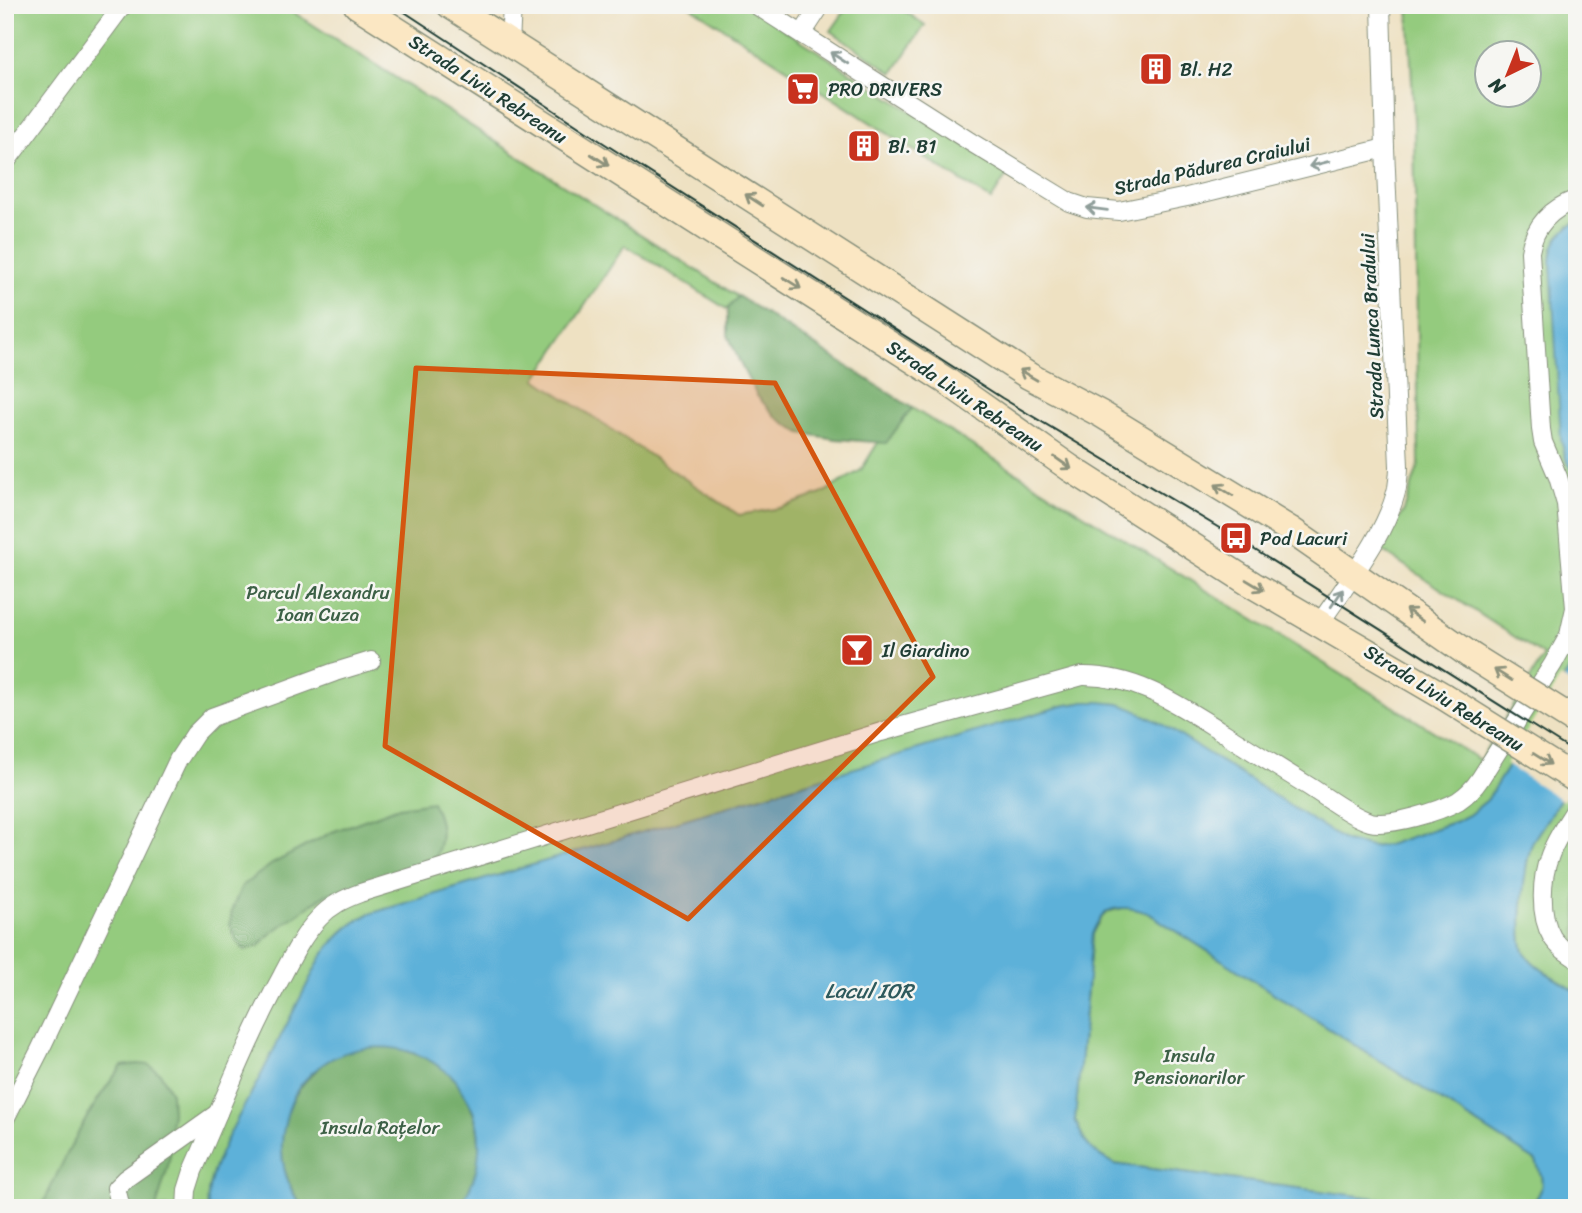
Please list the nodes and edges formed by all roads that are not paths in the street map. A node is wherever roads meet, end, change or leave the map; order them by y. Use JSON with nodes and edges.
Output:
{"nodes":[{"id":1,"x":122,"y":5,"type":"edge"},
{"id":2,"x":357,"y":5,"type":"edge"},
{"id":3,"x":512,"y":5,"type":"edge"},
{"id":4,"x":756,"y":5,"type":"edge"},
{"id":5,"x":821,"y":5,"type":"edge"},
{"id":6,"x":1381,"y":5,"type":"edge"},
{"id":7,"x":453,"y":6,"type":"edge"},
{"id":8,"x":802,"y":34,"type":"junction"},
{"id":9,"x":510,"y":44,"type":"junction"},
{"id":10,"x":1385,"y":148,"type":"junction"},
{"id":11,"x":5,"y":163,"type":"edge"},
{"id":12,"x":1577,"y":199,"type":"edge"},
{"id":13,"x":1353,"y":573,"type":"junction"},
{"id":14,"x":1320,"y":623,"type":"junction"},
{"id":15,"x":371,"y":661,"type":"dead end"},
{"id":16,"x":1577,"y":722,"type":"edge"},
{"id":17,"x":1577,"y":780,"type":"edge"},
{"id":18,"x":1577,"y":807,"type":"edge"},
{"id":19,"x":1577,"y":959,"type":"edge"},
{"id":20,"x":219,"y":1112,"type":"junction"},
{"id":21,"x":5,"y":1119,"type":"edge"},
{"id":22,"x":121,"y":1208,"type":"edge"},
{"id":23,"x":186,"y":1208,"type":"edge"}],
"edges":[{"from":1,"to":11,"type":"street"},
{"from":2,"to":14,"type":"main road","name":"Strada Liviu Rebreanu","one_way":true},
{"from":3,"to":9,"type":"street"},
{"from":4,"to":8,"type":"street","name":"Strada Pădurea Craiului"},
{"from":5,"to":8,"type":"street"},
{"from":6,"to":10,"type":"street","name":"Strada Lunca Bradului"},
{"from":7,"to":9,"type":"main road"},
{"from":10,"to":8,"type":"street","name":"Strada Pădurea Craiului","one_way":true},
{"from":13,"to":9,"type":"main road","one_way":true},
{"from":10,"to":13,"type":"street","name":"Strada Lunca Bradului"},
{"from":12,"to":20,"type":"street"},
{"from":14,"to":13,"type":"street","name":"Strada Lunca Bradului","one_way":true},
{"from":16,"to":13,"type":"main road","one_way":true,"bridge":true},
{"from":14,"to":17,"type":"main road","name":"Strada Liviu Rebreanu","one_way":true,"bridge":true},
{"from":15,"to":21,"type":"street"},
{"from":18,"to":19,"type":"street"},
{"from":20,"to":22,"type":"street"},
{"from":20,"to":23,"type":"street"}]}
